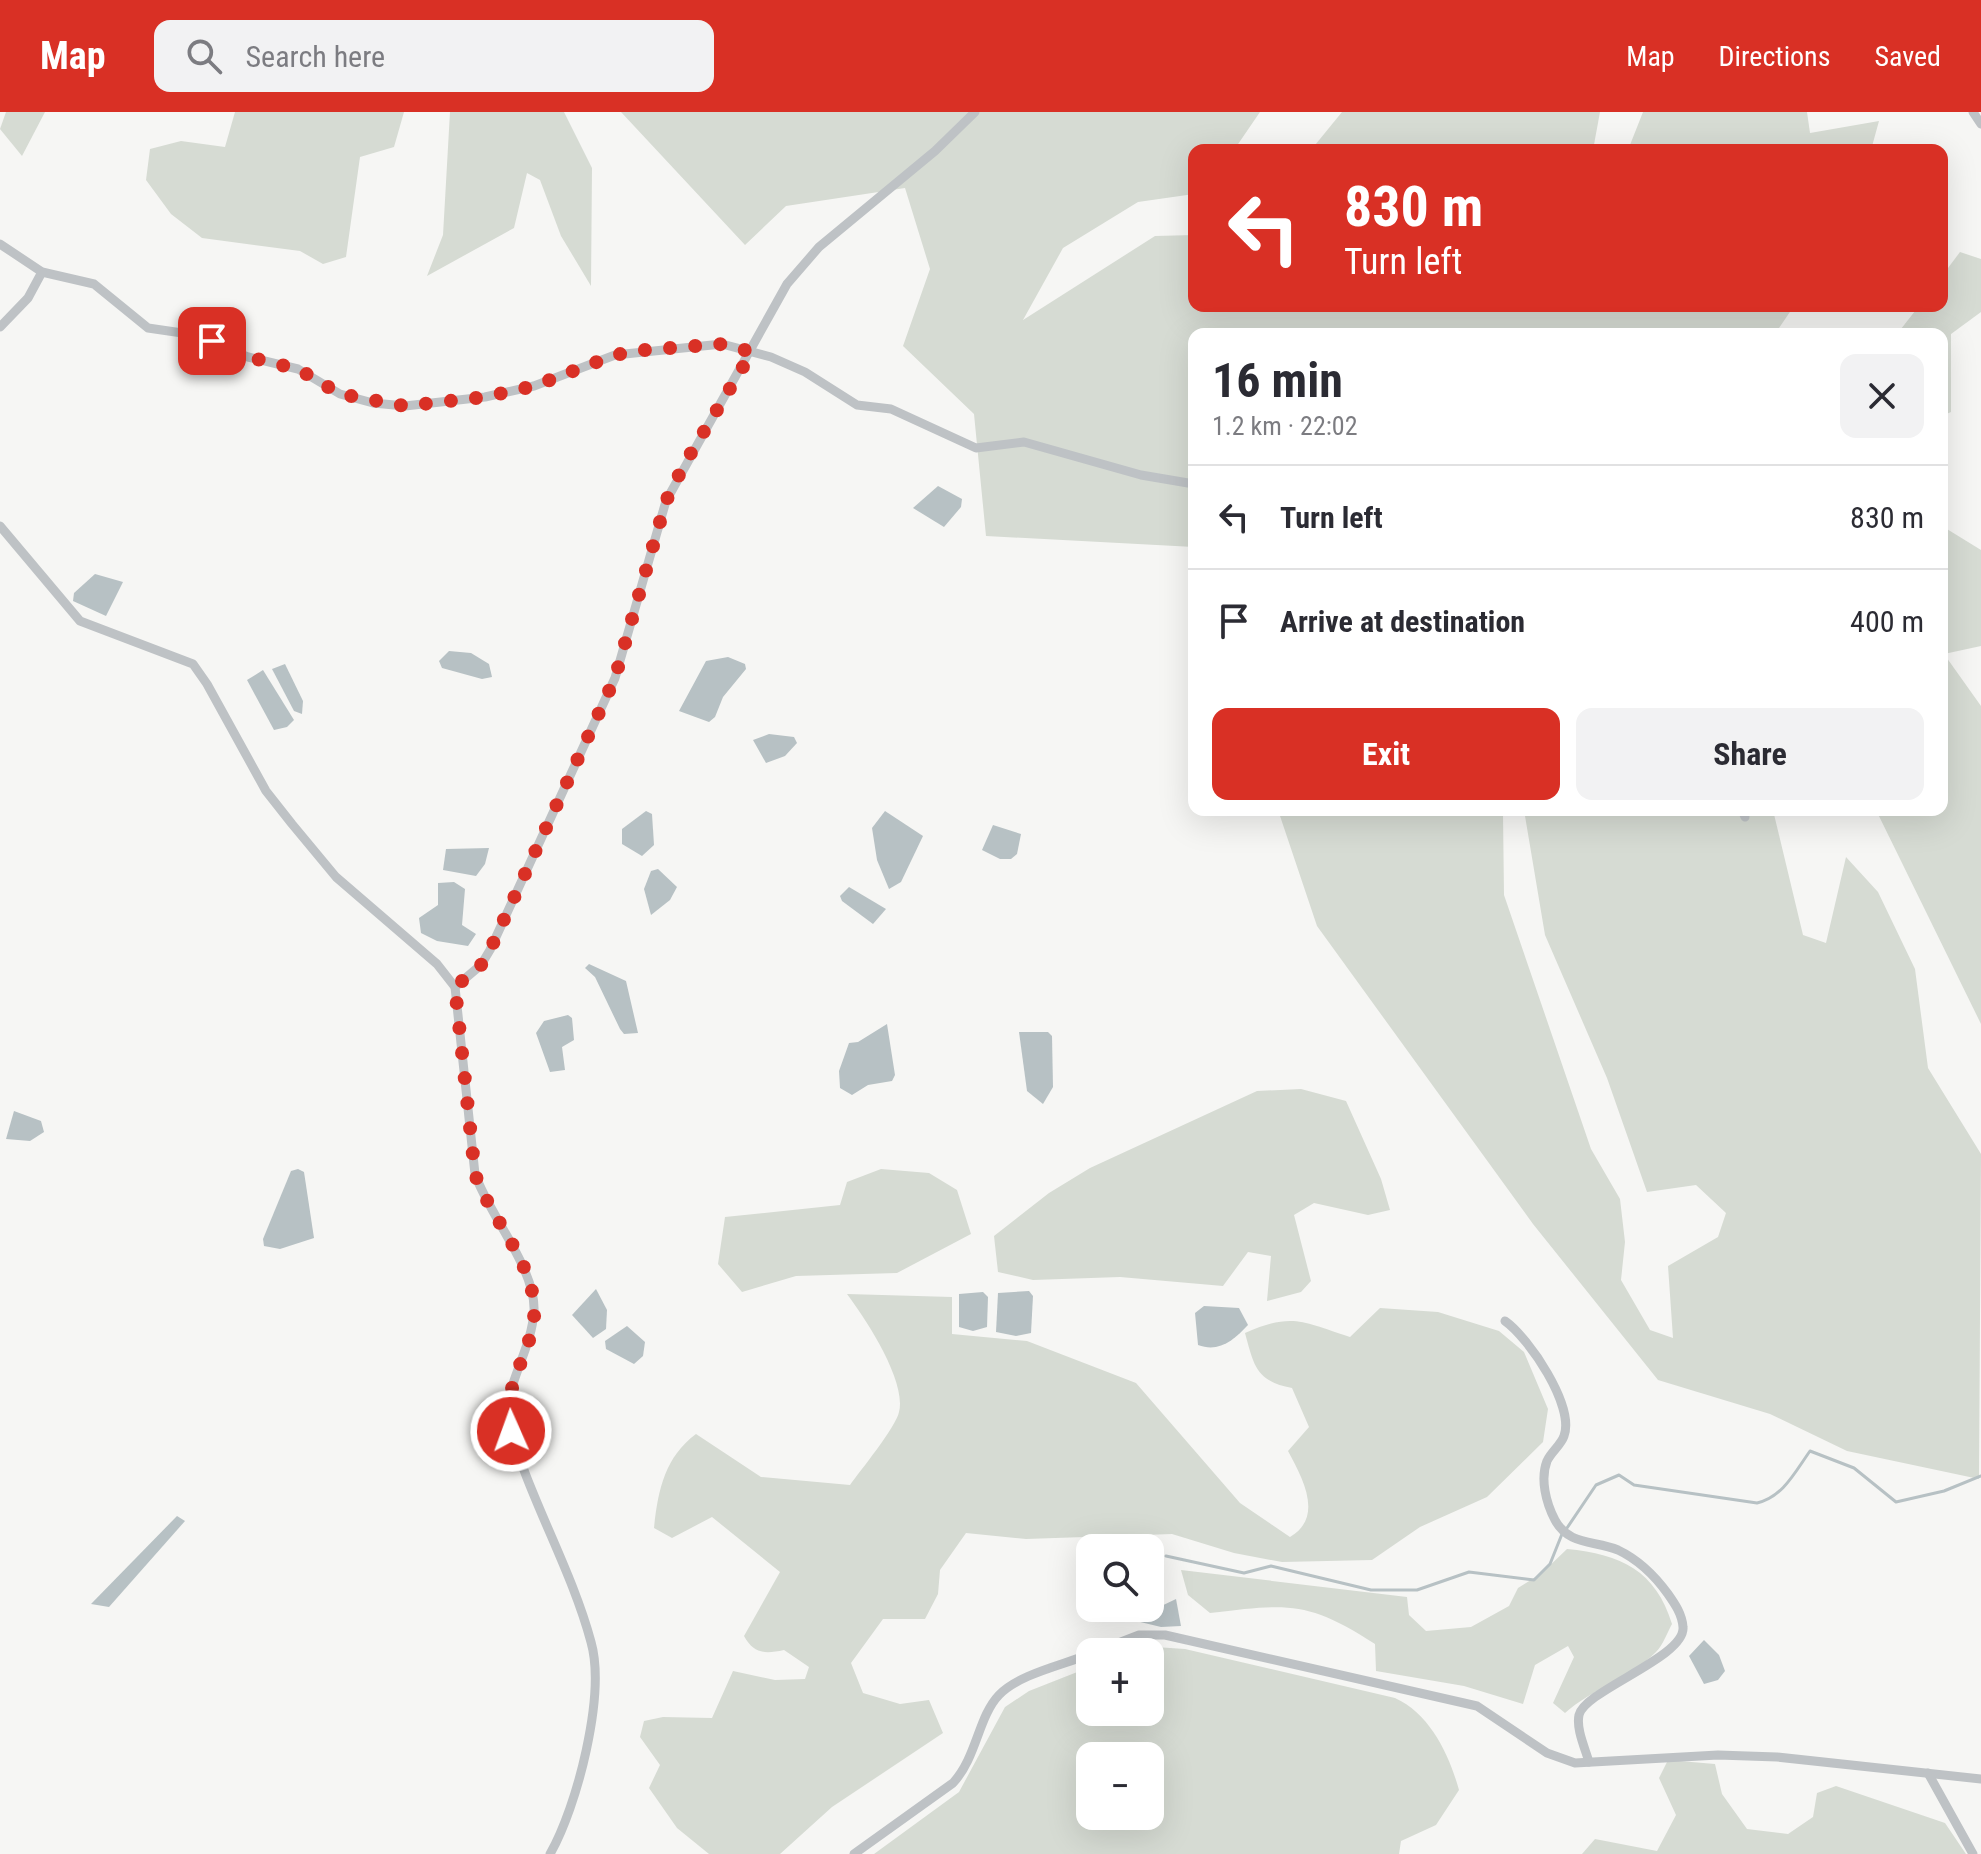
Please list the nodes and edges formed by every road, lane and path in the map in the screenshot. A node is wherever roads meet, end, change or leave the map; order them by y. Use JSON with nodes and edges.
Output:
{"nodes":[{"id":1,"x":975,"y":112,"type":"edge"},
{"id":2,"x":1973,"y":112,"type":"edge"},
{"id":3,"x":1981,"y":124,"type":"edge"},
{"id":4,"x":0,"y":244,"type":"edge"},
{"id":5,"x":42,"y":272,"type":"junction"},
{"id":6,"x":0,"y":327,"type":"edge"},
{"id":7,"x":752,"y":352,"type":"junction"},
{"id":8,"x":1188,"y":483,"type":"edge"},
{"id":9,"x":0,"y":526,"type":"edge"},
{"id":10,"x":455,"y":987,"type":"junction"},
{"id":11,"x":1505,"y":1321,"type":"dead end"},
{"id":12,"x":1131,"y":1638,"type":"edge"},
{"id":13,"x":1076,"y":1659,"type":"edge"},
{"id":14,"x":1589,"y":1762,"type":"junction"},
{"id":15,"x":1928,"y":1773,"type":"junction"},
{"id":16,"x":1981,"y":1779,"type":"edge"},
{"id":17,"x":550,"y":1854,"type":"edge"},
{"id":18,"x":854,"y":1854,"type":"edge"},
{"id":19,"x":1973,"y":1854,"type":"edge"}],
"edges":[{"from":1,"to":7,"type":"street"},
{"from":2,"to":3,"type":"street"},
{"from":4,"to":5,"type":"street"},
{"from":5,"to":6,"type":"street"},
{"from":5,"to":7,"type":"street"},
{"from":7,"to":8,"type":"street"},
{"from":7,"to":10,"type":"street"},
{"from":9,"to":10,"type":"street"},
{"from":10,"to":17,"type":"street"},
{"from":11,"to":14,"type":"street"},
{"from":12,"to":14,"type":"street"},
{"from":13,"to":18,"type":"street"},
{"from":14,"to":15,"type":"street"},
{"from":15,"to":16,"type":"street"},
{"from":15,"to":19,"type":"street"}]}
